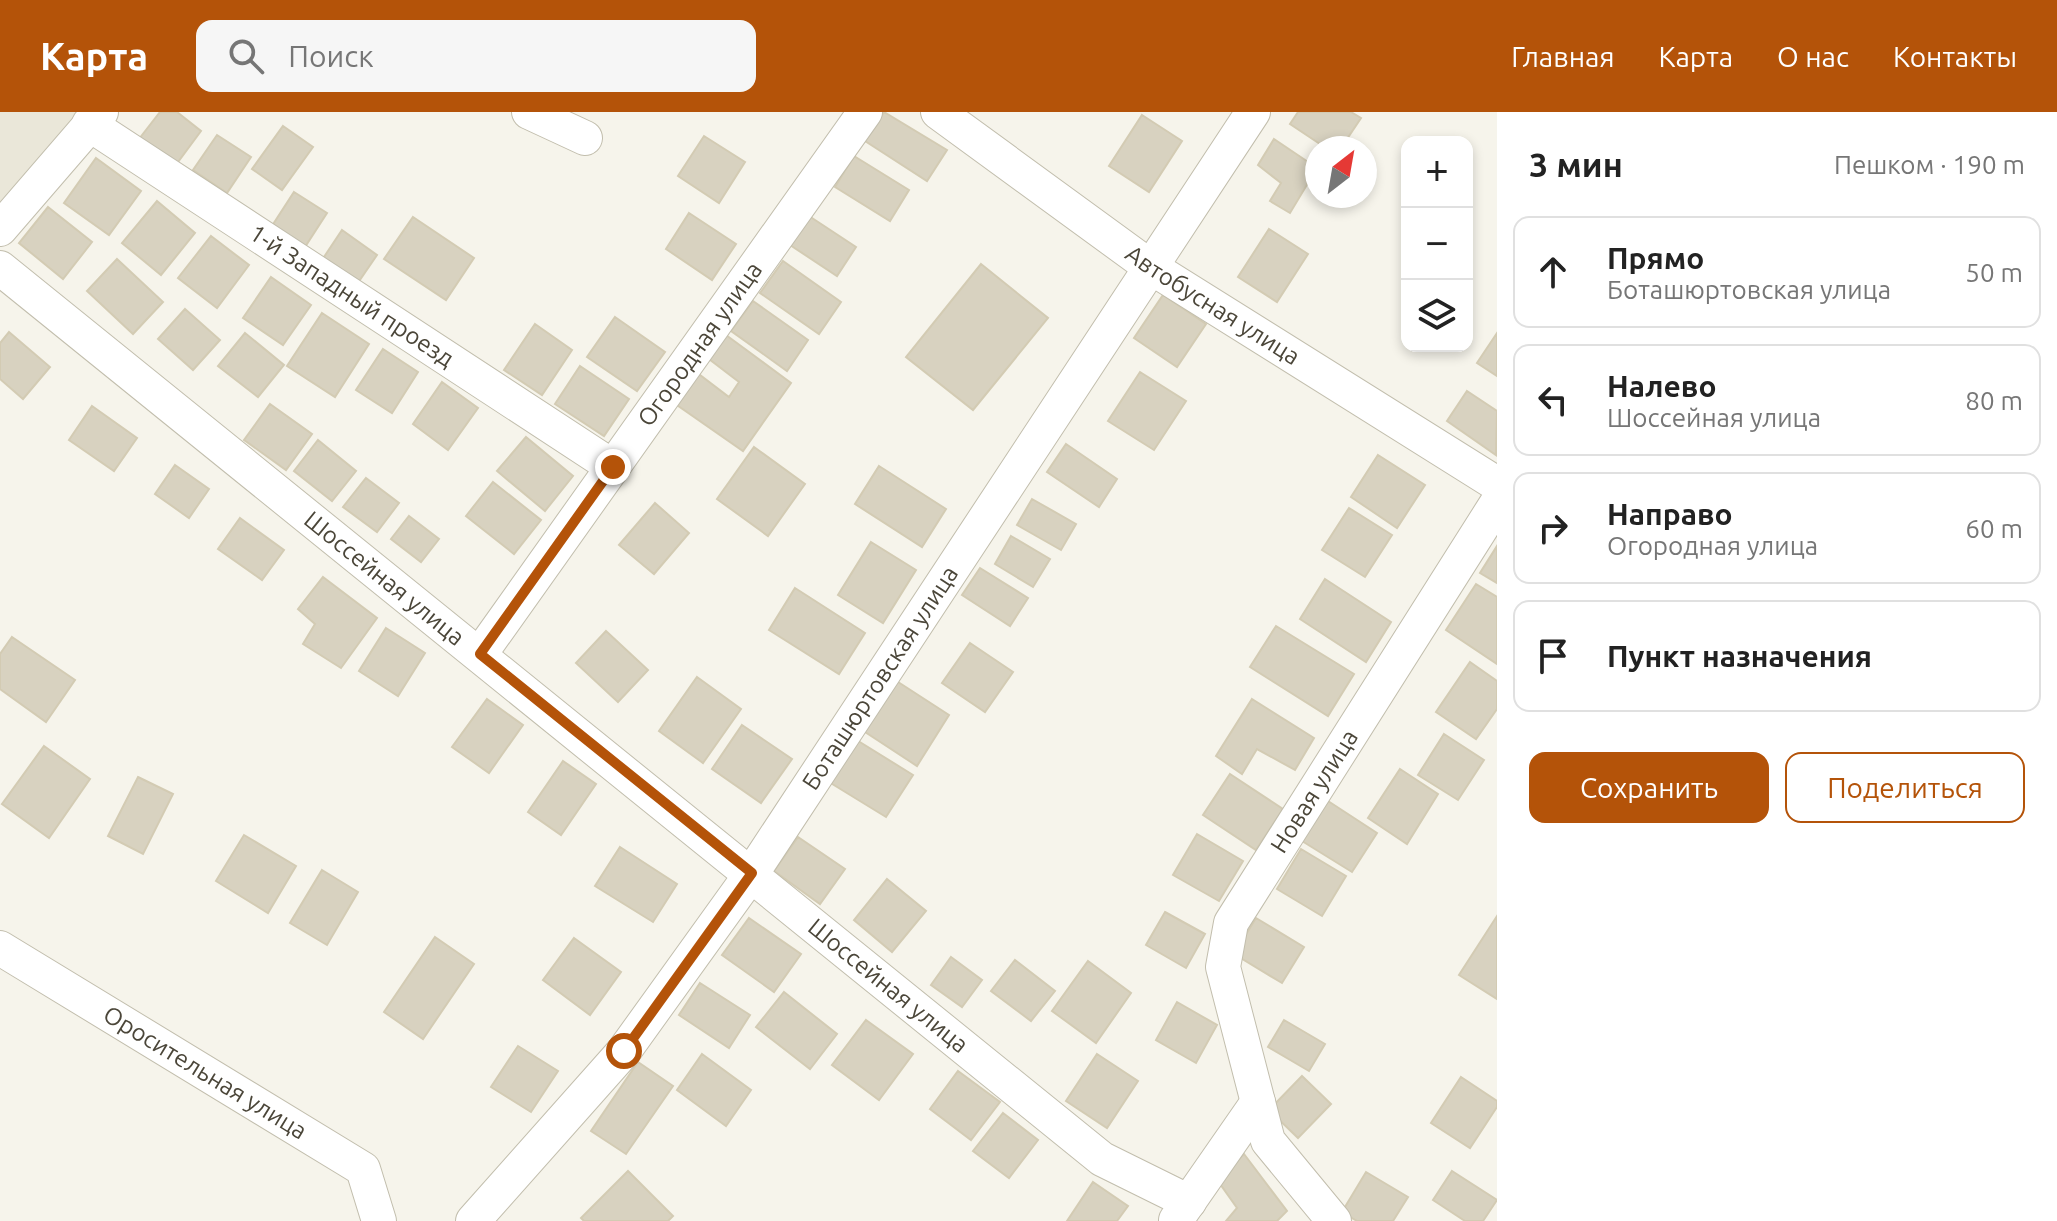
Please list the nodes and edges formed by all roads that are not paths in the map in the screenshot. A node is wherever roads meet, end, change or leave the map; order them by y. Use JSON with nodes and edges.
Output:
{"nodes":[{"id":1,"x":529,"y":112,"type":"edge"},
{"id":2,"x":865,"y":112,"type":"edge"},
{"id":3,"x":938,"y":112,"type":"edge"},
{"id":4,"x":1253,"y":112,"type":"edge"},
{"id":5,"x":95,"y":118,"type":"edge"},
{"id":6,"x":585,"y":138,"type":"dead end"},
{"id":7,"x":0,"y":229,"type":"edge"},
{"id":8,"x":1149,"y":266,"type":"junction"},
{"id":9,"x":0,"y":268,"type":"edge"},
{"id":10,"x":613,"y":467,"type":"junction"},
{"id":11,"x":1497,"y":484,"type":"edge"},
{"id":12,"x":1497,"y":503,"type":"edge"},
{"id":13,"x":480,"y":654,"type":"junction"},
{"id":14,"x":752,"y":873,"type":"junction"},
{"id":15,"x":0,"y":948,"type":"edge"},
{"id":16,"x":1258,"y":1102,"type":"junction"},
{"id":17,"x":1183,"y":1212,"type":"edge"},
{"id":18,"x":379,"y":1221,"type":"edge"},
{"id":19,"x":473,"y":1221,"type":"edge"},
{"id":20,"x":1334,"y":1221,"type":"edge"}],
"edges":[{"from":1,"to":6,"type":"street"},
{"from":2,"to":10,"type":"street","name":"Огородная улица"},
{"from":3,"to":8,"type":"street","name":"Автобусная улица"},
{"from":4,"to":8,"type":"street","name":"Боташюртовская улица"},
{"from":5,"to":7,"type":"street"},
{"from":5,"to":10,"type":"street","name":"1-й Западный проезд"},
{"from":8,"to":11,"type":"street","name":"Автобусная улица"},
{"from":8,"to":14,"type":"street","name":"Боташюртовская улица"},
{"from":9,"to":13,"type":"street","name":"Шоссейная улица"},
{"from":10,"to":13,"type":"street","name":"Огородная улица"},
{"from":12,"to":16,"type":"street","name":"Новая улица"},
{"from":13,"to":14,"type":"street","name":"Шоссейная улица"},
{"from":14,"to":17,"type":"street","name":"Шоссейная улица"},
{"from":14,"to":19,"type":"street","name":"Боташюртовская улица"},
{"from":15,"to":18,"type":"street","name":"Оросительная улица"},
{"from":16,"to":17,"type":"street"},
{"from":16,"to":20,"type":"street","name":"Новая улица"}]}
